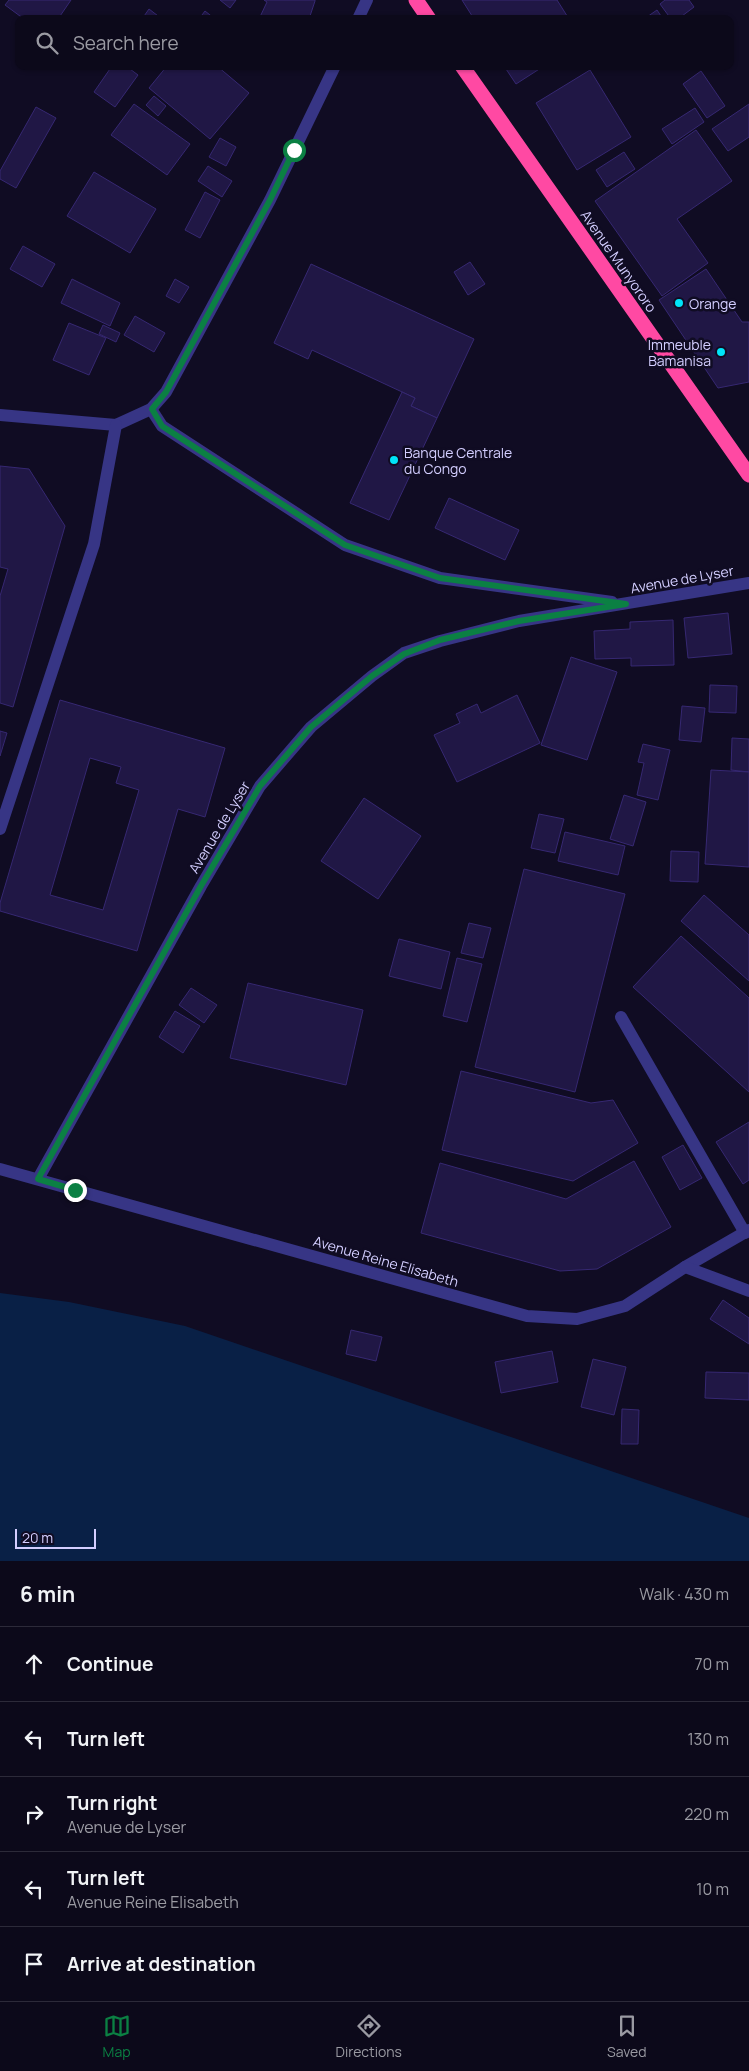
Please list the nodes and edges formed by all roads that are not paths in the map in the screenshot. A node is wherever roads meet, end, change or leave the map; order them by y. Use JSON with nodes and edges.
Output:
{"nodes":[{"id":1,"x":367,"y":0,"type":"edge"},
{"id":2,"x":416,"y":0,"type":"edge"},
{"id":3,"x":360,"y":15,"type":"edge"},
{"id":4,"x":426,"y":15,"type":"edge"},
{"id":5,"x":333,"y":70,"type":"edge"},
{"id":6,"x":465,"y":70,"type":"edge"},
{"id":7,"x":152,"y":409,"type":"junction"},
{"id":8,"x":0,"y":415,"type":"edge"},
{"id":9,"x":116,"y":424,"type":"junction"},
{"id":10,"x":749,"y":475,"type":"edge"},
{"id":11,"x":749,"y":583,"type":"edge"},
{"id":12,"x":626,"y":604,"type":"junction"},
{"id":13,"x":0,"y":829,"type":"edge"},
{"id":14,"x":621,"y":1017,"type":"dead end"},
{"id":15,"x":0,"y":1169,"type":"edge"},
{"id":16,"x":38,"y":1179,"type":"junction"},
{"id":17,"x":747,"y":1232,"type":"edge"},
{"id":18,"x":685,"y":1267,"type":"junction"},
{"id":19,"x":749,"y":1291,"type":"edge"}],
"edges":[{"from":1,"to":3,"type":"street"},
{"from":2,"to":4,"type":"highway"},
{"from":5,"to":7,"type":"street"},
{"from":6,"to":10,"type":"highway","name":"Avenue Munyororo"},
{"from":7,"to":9,"type":"street"},
{"from":7,"to":12,"type":"street"},
{"from":8,"to":9,"type":"street"},
{"from":9,"to":13,"type":"street"},
{"from":11,"to":12,"type":"street","name":"Avenue de Lyser"},
{"from":12,"to":16,"type":"street","name":"Avenue de Lyser"},
{"from":14,"to":17,"type":"street"},
{"from":15,"to":16,"type":"street","name":"Avenue Reine Elisabeth"},
{"from":16,"to":18,"type":"street","name":"Avenue Reine Elisabeth"},
{"from":17,"to":18,"type":"street","name":"Avenue Reine Elisabeth"},
{"from":18,"to":19,"type":"street"}]}
